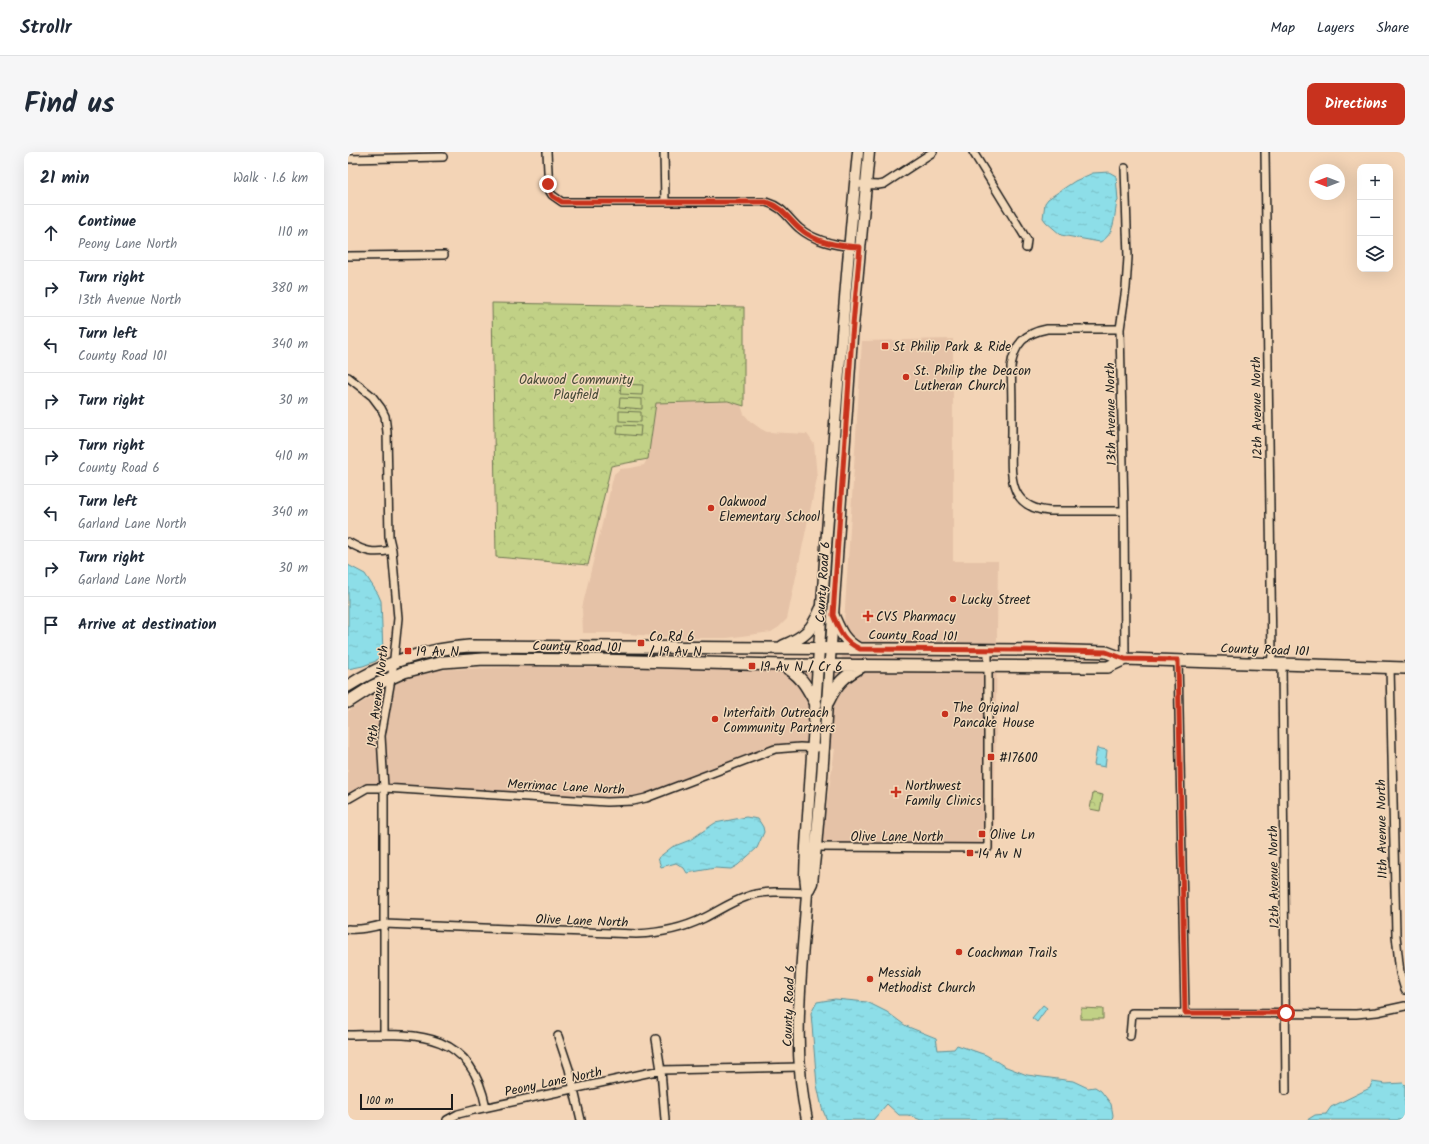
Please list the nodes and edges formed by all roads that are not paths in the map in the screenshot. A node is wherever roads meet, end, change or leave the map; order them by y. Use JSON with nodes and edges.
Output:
{"nodes":[{"id":1,"x":547,"y":152,"type":"edge"},
{"id":2,"x":664,"y":152,"type":"edge"},
{"id":3,"x":858,"y":152,"type":"edge"},
{"id":4,"x":869,"y":152,"type":"edge"},
{"id":5,"x":933,"y":152,"type":"edge"},
{"id":6,"x":973,"y":152,"type":"edge"},
{"id":7,"x":1265,"y":152,"type":"edge"},
{"id":8,"x":443,"y":157,"type":"dead end"},
{"id":9,"x":348,"y":159,"type":"edge"},
{"id":10,"x":1125,"y":168,"type":"dead end"},
{"id":11,"x":855,"y":184,"type":"junction"},
{"id":12,"x":866,"y":184,"type":"junction"},
{"id":13,"x":665,"y":202,"type":"junction"},
{"id":14,"x":855,"y":247,"type":"junction"},
{"id":15,"x":1026,"y":248,"type":"dead end"},
{"id":16,"x":444,"y":255,"type":"dead end"},
{"id":17,"x":348,"y":256,"type":"edge"},
{"id":18,"x":1120,"y":329,"type":"junction"},
{"id":19,"x":348,"y":376,"type":"edge"},
{"id":20,"x":1124,"y":511,"type":"junction"},
{"id":21,"x":348,"y":542,"type":"edge"},
{"id":22,"x":392,"y":550,"type":"junction"},
{"id":23,"x":821,"y":609,"type":"junction"},
{"id":24,"x":833,"y":615,"type":"junction"},
{"id":25,"x":779,"y":648,"type":"junction"},
{"id":26,"x":819,"y":649,"type":"junction"},
{"id":27,"x":831,"y":649,"type":"junction"},
{"id":28,"x":860,"y":649,"type":"junction"},
{"id":29,"x":988,"y":650,"type":"junction"},
{"id":30,"x":1125,"y":659,"type":"junction"},
{"id":31,"x":1178,"y":660,"type":"junction"},
{"id":32,"x":393,"y":663,"type":"junction"},
{"id":33,"x":1271,"y":663,"type":"junction"},
{"id":34,"x":1282,"y":663,"type":"junction"},
{"id":35,"x":818,"y":664,"type":"junction"},
{"id":36,"x":781,"y":665,"type":"junction"},
{"id":37,"x":830,"y":665,"type":"junction"},
{"id":38,"x":865,"y":665,"type":"junction"},
{"id":39,"x":987,"y":667,"type":"junction"},
{"id":40,"x":1390,"y":667,"type":"junction"},
{"id":41,"x":1405,"y":668,"type":"edge"},
{"id":42,"x":391,"y":677,"type":"junction"},
{"id":43,"x":348,"y":686,"type":"edge"},
{"id":44,"x":348,"y":702,"type":"edge"},
{"id":45,"x":828,"y":702,"type":"junction"},
{"id":46,"x":816,"y":704,"type":"junction"},
{"id":47,"x":813,"y":747,"type":"junction"},
{"id":48,"x":824,"y":748,"type":"junction"},
{"id":49,"x":384,"y":788,"type":"junction"},
{"id":50,"x":348,"y":799,"type":"edge"},
{"id":51,"x":811,"y":847,"type":"junction"},
{"id":52,"x":807,"y":893,"type":"junction"},
{"id":53,"x":384,"y":924,"type":"junction"},
{"id":54,"x":348,"y":929,"type":"edge"},
{"id":55,"x":1405,"y":990,"type":"edge"},
{"id":56,"x":1405,"y":1006,"type":"edge"},
{"id":57,"x":1185,"y":1013,"type":"junction"},
{"id":58,"x":1286,"y":1013,"type":"junction"},
{"id":59,"x":384,"y":1035,"type":"junction"},
{"id":60,"x":348,"y":1036,"type":"edge"},
{"id":61,"x":558,"y":1036,"type":"dead end"},
{"id":62,"x":1130,"y":1036,"type":"dead end"},
{"id":63,"x":656,"y":1039,"type":"dead end"},
{"id":64,"x":800,"y":1067,"type":"junction"},
{"id":65,"x":661,"y":1070,"type":"junction"},
{"id":66,"x":574,"y":1089,"type":"junction"},
{"id":67,"x":1286,"y":1091,"type":"dead end"},
{"id":68,"x":486,"y":1107,"type":"junction"},
{"id":69,"x":447,"y":1120,"type":"edge"},
{"id":70,"x":581,"y":1120,"type":"edge"},
{"id":71,"x":665,"y":1120,"type":"edge"},
{"id":72,"x":807,"y":1120,"type":"edge"}],
"edges":[{"from":1,"to":13,"type":"street"},
{"from":2,"to":13,"type":"street"},
{"from":3,"to":11,"type":"main road","name":"County Road 6"},
{"from":4,"to":12,"type":"main road","name":"County Road 6"},
{"from":5,"to":12,"type":"street"},
{"from":6,"to":15,"type":"street"},
{"from":7,"to":33,"type":"street","name":"12th Avenue North"},
{"from":8,"to":9,"type":"street"},
{"from":10,"to":18,"type":"street","name":"13th Avenue North"},
{"from":11,"to":12,"type":"street"},
{"from":11,"to":14,"type":"main road","name":"County Road 6"},
{"from":12,"to":14,"type":"main road","name":"County Road 6"},
{"from":13,"to":14,"type":"street"},
{"from":14,"to":23,"type":"main road","name":"County Road 6"},
{"from":14,"to":24,"type":"main road","name":"County Road 6"},
{"from":16,"to":17,"type":"street"},
{"from":18,"to":20,"type":"street","name":"13th Avenue North"},
{"from":18,"to":20,"type":"street"},
{"from":19,"to":22,"type":"street","name":"19th Avenue North"},
{"from":20,"to":30,"type":"street","name":"13th Avenue North"},
{"from":21,"to":22,"type":"street"},
{"from":22,"to":32,"type":"street","name":"19th Avenue North"},
{"from":23,"to":25,"type":"main road"},
{"from":23,"to":26,"type":"main road","name":"County Road 6"},
{"from":24,"to":27,"type":"main road","name":"County Road 6"},
{"from":24,"to":28,"type":"main road"},
{"from":25,"to":26,"type":"main road","name":"County Road 101"},
{"from":25,"to":32,"type":"main road","name":"County Road 101"},
{"from":26,"to":27,"type":"main road","name":"County Road 101"},
{"from":26,"to":35,"type":"main road","name":"County Road 6"},
{"from":27,"to":28,"type":"main road","name":"County Road 101"},
{"from":27,"to":37,"type":"main road","name":"County Road 6"},
{"from":28,"to":29,"type":"main road","name":"County Road 101"},
{"from":29,"to":30,"type":"main road","name":"County Road 101"},
{"from":29,"to":39,"type":"street"},
{"from":30,"to":31,"type":"main road","name":"County Road 101"},
{"from":30,"to":39,"type":"main road","name":"County Road 101"},
{"from":31,"to":33,"type":"main road","name":"County Road 101"},
{"from":31,"to":57,"type":"street"},
{"from":32,"to":42,"type":"street","name":"19th Avenue North"},
{"from":32,"to":43,"type":"main road","name":"County Road 101"},
{"from":33,"to":34,"type":"main road","name":"County Road 101"},
{"from":34,"to":40,"type":"main road","name":"County Road 101"},
{"from":34,"to":58,"type":"street","name":"12th Avenue North"},
{"from":35,"to":36,"type":"main road","name":"County Road 101"},
{"from":35,"to":37,"type":"main road","name":"County Road 101"},
{"from":35,"to":46,"type":"main road","name":"County Road 6"},
{"from":36,"to":42,"type":"main road","name":"County Road 101"},
{"from":36,"to":46,"type":"main road"},
{"from":37,"to":38,"type":"main road","name":"County Road 101"},
{"from":37,"to":45,"type":"main road","name":"County Road 6"},
{"from":38,"to":39,"type":"main road","name":"County Road 101"},
{"from":38,"to":45,"type":"main road"},
{"from":39,"to":51,"type":"street","name":"Olive Lane North"},
{"from":40,"to":41,"type":"main road","name":"County Road 101"},
{"from":40,"to":55,"type":"street","name":"11th Avenue North"},
{"from":42,"to":44,"type":"main road","name":"County Road 101"},
{"from":42,"to":49,"type":"street","name":"19th Avenue North"},
{"from":45,"to":48,"type":"main road","name":"County Road 6"},
{"from":46,"to":47,"type":"main road","name":"County Road 6"},
{"from":47,"to":48,"type":"street","name":"Merrimac Lane North"},
{"from":47,"to":49,"type":"street","name":"Merrimac Lane North"},
{"from":47,"to":51,"type":"main road","name":"County Road 6"},
{"from":48,"to":51,"type":"main road","name":"County Road 6"},
{"from":49,"to":50,"type":"street","name":"Merrimac Lane North"},
{"from":49,"to":53,"type":"street","name":"19th Avenue North"},
{"from":51,"to":52,"type":"main road","name":"County Road 6"},
{"from":52,"to":53,"type":"street","name":"Olive Lane North"},
{"from":52,"to":64,"type":"main road","name":"County Road 6"},
{"from":53,"to":54,"type":"street","name":"Olive Lane North"},
{"from":53,"to":59,"type":"street","name":"19th Avenue North"},
{"from":56,"to":58,"type":"street"},
{"from":57,"to":58,"type":"street"},
{"from":57,"to":62,"type":"street"},
{"from":58,"to":67,"type":"street","name":"12th Avenue North"},
{"from":59,"to":60,"type":"street"},
{"from":59,"to":68,"type":"street"},
{"from":61,"to":66,"type":"street"},
{"from":63,"to":65,"type":"street"},
{"from":64,"to":65,"type":"street","name":"Peony Lane North"},
{"from":64,"to":72,"type":"main road","name":"County Road 6"},
{"from":65,"to":66,"type":"street","name":"Peony Lane North"},
{"from":65,"to":71,"type":"street"},
{"from":66,"to":68,"type":"street","name":"Peony Lane North"},
{"from":66,"to":70,"type":"street"},
{"from":68,"to":69,"type":"street"}]}
